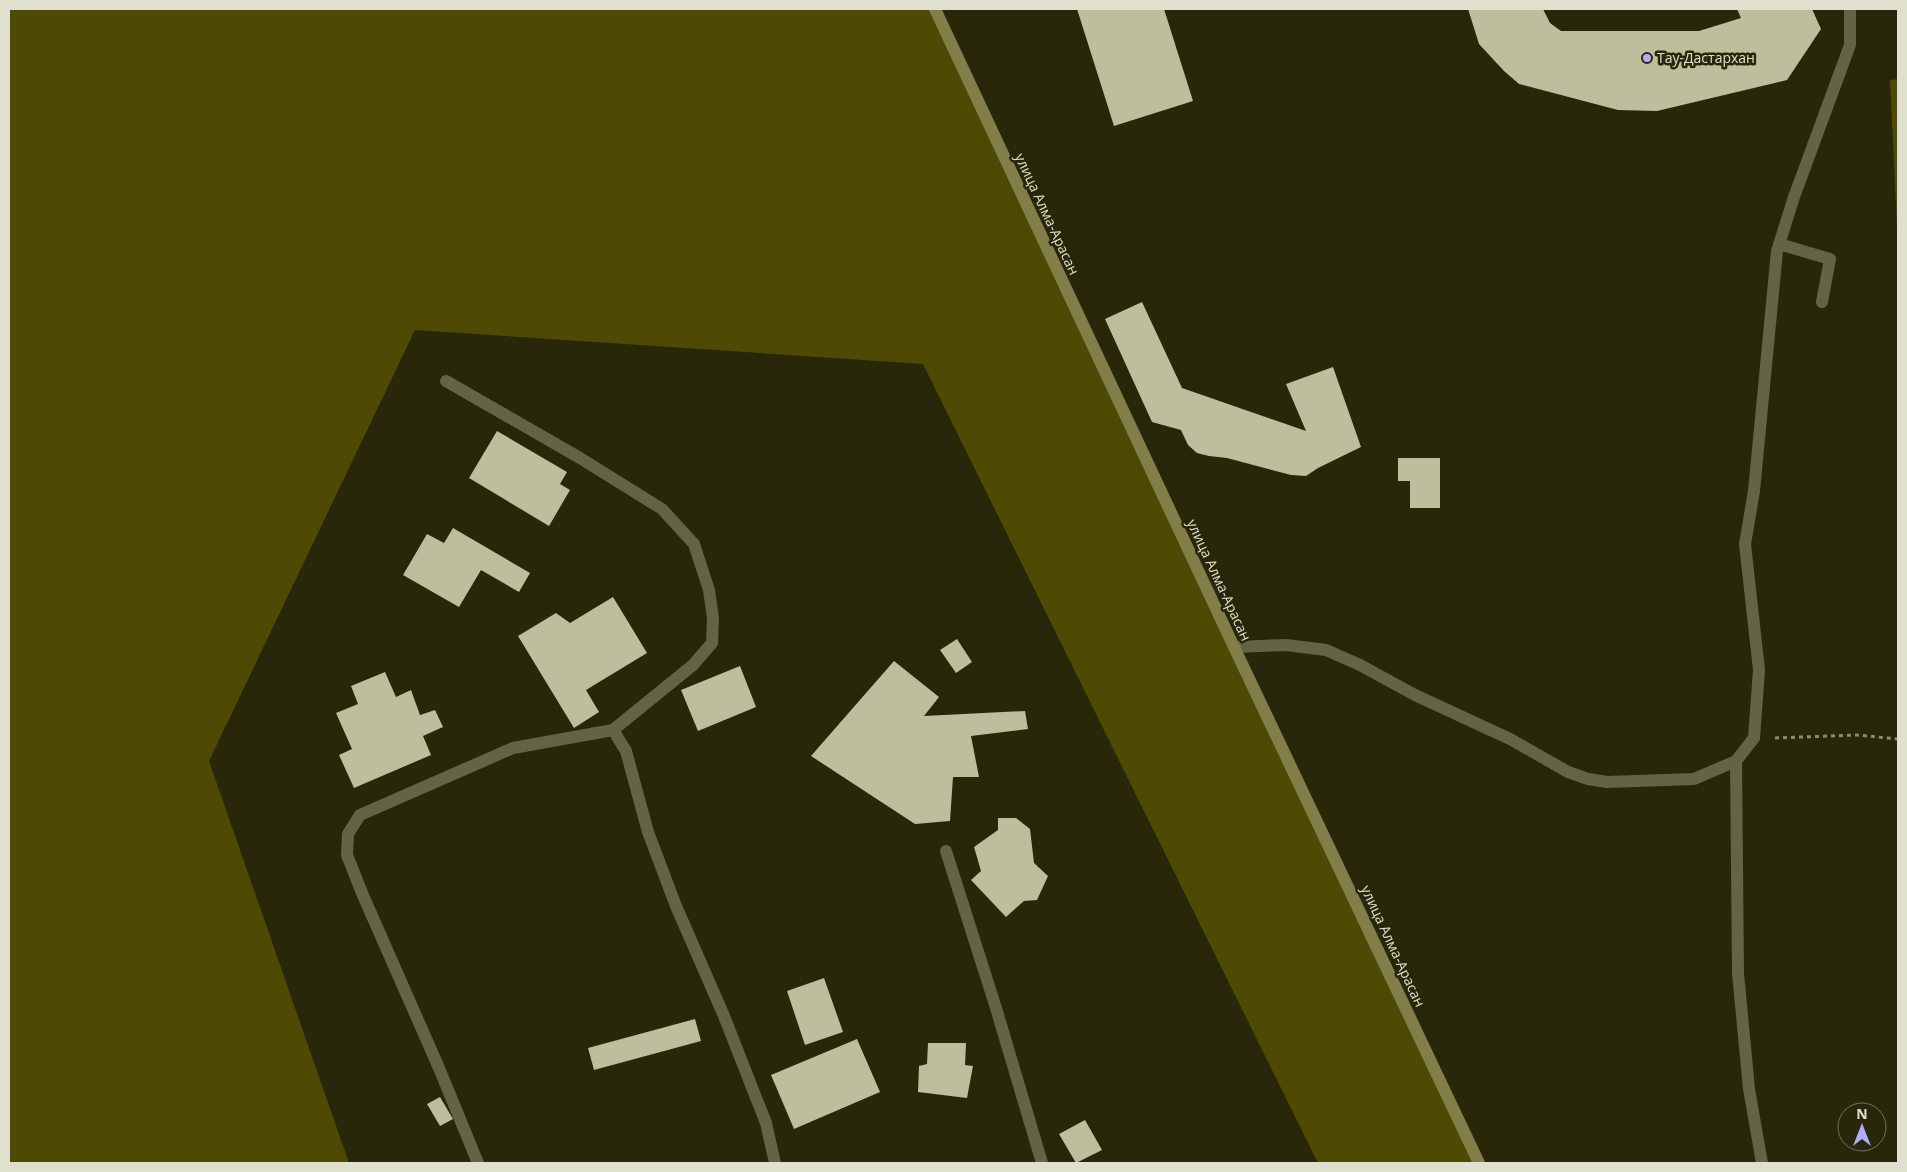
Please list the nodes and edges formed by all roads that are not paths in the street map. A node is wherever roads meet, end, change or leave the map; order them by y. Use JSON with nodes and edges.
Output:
{"nodes":[{"id":1,"x":934,"y":9,"type":"edge"},
{"id":2,"x":1850,"y":9,"type":"edge"},
{"id":3,"x":1779,"y":244,"type":"junction"},
{"id":4,"x":1822,"y":302,"type":"dead end"},
{"id":5,"x":446,"y":381,"type":"dead end"},
{"id":6,"x":1234,"y":647,"type":"junction"},
{"id":7,"x":613,"y":730,"type":"junction"},
{"id":8,"x":1736,"y":761,"type":"junction"},
{"id":9,"x":946,"y":852,"type":"dead end"},
{"id":10,"x":478,"y":1163,"type":"edge"},
{"id":11,"x":775,"y":1163,"type":"edge"},
{"id":12,"x":1042,"y":1163,"type":"edge"},
{"id":13,"x":1479,"y":1163,"type":"edge"},
{"id":14,"x":1762,"y":1163,"type":"edge"}],
"edges":[{"from":1,"to":6,"type":"main road","name":"улица Алма-Арасан"},
{"from":2,"to":3,"type":"lane"},
{"from":3,"to":4,"type":"lane"},
{"from":3,"to":8,"type":"lane"},
{"from":5,"to":7,"type":"lane"},
{"from":6,"to":8,"type":"lane"},
{"from":6,"to":13,"type":"main road","name":"улица Алма-Арасан"},
{"from":7,"to":10,"type":"lane"},
{"from":7,"to":11,"type":"lane"},
{"from":8,"to":14,"type":"lane"},
{"from":9,"to":12,"type":"lane"}]}
